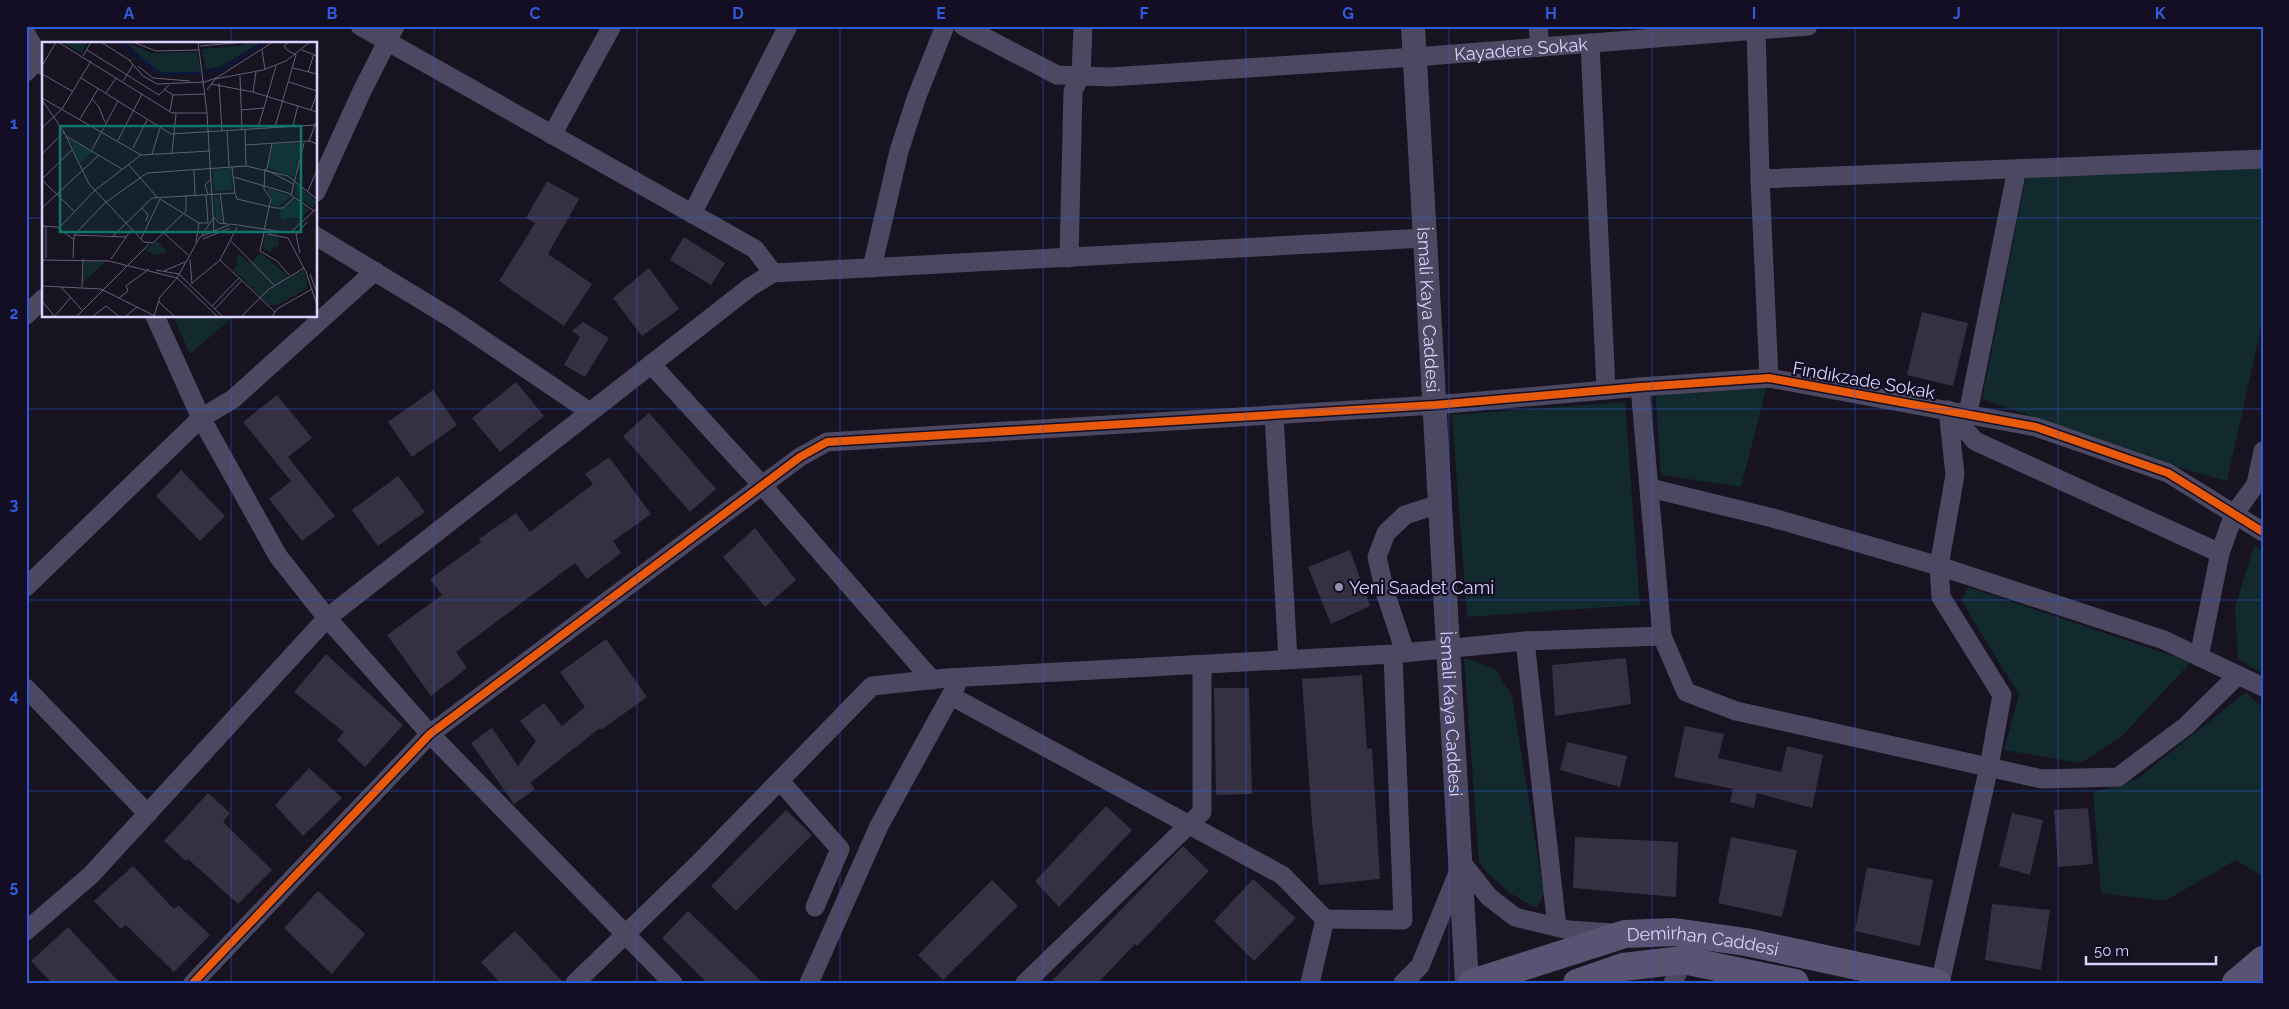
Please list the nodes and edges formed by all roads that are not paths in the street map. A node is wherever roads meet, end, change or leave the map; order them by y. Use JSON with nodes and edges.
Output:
{"nodes":[{"id":1,"x":360,"y":26,"type":"edge"},
{"id":2,"x":612,"y":26,"type":"edge"},
{"id":3,"x":788,"y":26,"type":"edge"},
{"id":4,"x":945,"y":26,"type":"edge"},
{"id":5,"x":963,"y":26,"type":"edge"},
{"id":6,"x":1083,"y":26,"type":"edge"},
{"id":7,"x":1413,"y":26,"type":"edge"},
{"id":8,"x":1538,"y":26,"type":"edge"},
{"id":9,"x":1808,"y":26,"type":"edge"},
{"id":10,"x":1729,"y":29,"type":"edge"},
{"id":11,"x":1756,"y":29,"type":"junction"},
{"id":12,"x":26,"y":34,"type":"edge"},
{"id":13,"x":391,"y":34,"type":"edge"},
{"id":14,"x":1590,"y":43,"type":"junction"},
{"id":15,"x":1540,"y":47,"type":"junction"},
{"id":16,"x":1415,"y":58,"type":"junction"},
{"id":17,"x":42,"y":62,"type":"edge"},
{"id":18,"x":26,"y":72,"type":"edge"},
{"id":19,"x":1081,"y":76,"type":"junction"},
{"id":20,"x":552,"y":135,"type":"junction"},
{"id":21,"x":2263,"y":158,"type":"edge"},
{"id":22,"x":2017,"y":169,"type":"junction"},
{"id":23,"x":1760,"y":179,"type":"junction"},
{"id":24,"x":318,"y":188,"type":"edge"},
{"id":25,"x":692,"y":214,"type":"junction"},
{"id":26,"x":318,"y":237,"type":"edge"},
{"id":27,"x":1425,"y":238,"type":"junction"},
{"id":28,"x":1069,"y":258,"type":"junction"},
{"id":29,"x":872,"y":268,"type":"junction"},
{"id":30,"x":375,"y":271,"type":"junction"},
{"id":31,"x":773,"y":273,"type":"junction"},
{"id":32,"x":42,"y":300,"type":"edge"},
{"id":33,"x":26,"y":315,"type":"edge"},
{"id":34,"x":156,"y":318,"type":"edge"},
{"id":35,"x":651,"y":364,"type":"junction"},
{"id":36,"x":1770,"y":378,"type":"junction"},
{"id":37,"x":1640,"y":387,"type":"junction"},
{"id":38,"x":1606,"y":390,"type":"junction"},
{"id":39,"x":1435,"y":405,"type":"junction"},
{"id":40,"x":1948,"y":410,"type":"junction"},
{"id":41,"x":590,"y":412,"type":"junction"},
{"id":42,"x":1968,"y":413,"type":"junction"},
{"id":43,"x":1274,"y":415,"type":"junction"},
{"id":44,"x":200,"y":418,"type":"junction"},
{"id":45,"x":2263,"y":451,"type":"edge"},
{"id":46,"x":762,"y":485,"type":"junction"},
{"id":47,"x":1650,"y":488,"type":"junction"},
{"id":48,"x":1439,"y":504,"type":"junction"},
{"id":49,"x":2234,"y":514,"type":"junction"},
{"id":50,"x":2263,"y":532,"type":"edge"},
{"id":51,"x":2220,"y":553,"type":"junction"},
{"id":52,"x":1939,"y":566,"type":"junction"},
{"id":53,"x":26,"y":587,"type":"edge"},
{"id":54,"x":327,"y":618,"type":"junction"},
{"id":55,"x":1662,"y":636,"type":"junction"},
{"id":56,"x":1525,"y":642,"type":"junction"},
{"id":57,"x":1448,"y":650,"type":"junction"},
{"id":58,"x":1399,"y":653,"type":"junction"},
{"id":59,"x":2199,"y":656,"type":"junction"},
{"id":60,"x":1288,"y":659,"type":"junction"},
{"id":61,"x":1202,"y":665,"type":"junction"},
{"id":62,"x":2238,"y":675,"type":"junction"},
{"id":63,"x":962,"y":677,"type":"junction"},
{"id":64,"x":932,"y":680,"type":"junction"},
{"id":65,"x":2263,"y":687,"type":"edge"},
{"id":66,"x":26,"y":688,"type":"edge"},
{"id":67,"x":951,"y":696,"type":"junction"},
{"id":68,"x":430,"y":734,"type":"junction"},
{"id":69,"x":1989,"y":767,"type":"junction"},
{"id":70,"x":780,"y":781,"type":"junction"},
{"id":71,"x":148,"y":814,"type":"junction"},
{"id":72,"x":1188,"y":824,"type":"junction"},
{"id":73,"x":1462,"y":863,"type":"junction"},
{"id":74,"x":815,"y":907,"type":"dead end"},
{"id":75,"x":1324,"y":919,"type":"junction"},
{"id":76,"x":1557,"y":927,"type":"junction"},
{"id":77,"x":26,"y":931,"type":"edge"},
{"id":78,"x":626,"y":932,"type":"junction"},
{"id":79,"x":1625,"y":934,"type":"junction"},
{"id":80,"x":2263,"y":960,"type":"edge"},
{"id":81,"x":1678,"y":971,"type":"edge"},
{"id":82,"x":193,"y":983,"type":"edge"},
{"id":83,"x":575,"y":983,"type":"edge"},
{"id":84,"x":674,"y":983,"type":"edge"},
{"id":85,"x":809,"y":983,"type":"edge"},
{"id":86,"x":1025,"y":983,"type":"edge"},
{"id":87,"x":1310,"y":983,"type":"edge"},
{"id":88,"x":1403,"y":983,"type":"edge"},
{"id":89,"x":1466,"y":983,"type":"edge"},
{"id":90,"x":1472,"y":983,"type":"edge"},
{"id":91,"x":1577,"y":983,"type":"edge"},
{"id":92,"x":1795,"y":983,"type":"edge"},
{"id":93,"x":1938,"y":983,"type":"edge"},
{"id":94,"x":2236,"y":983,"type":"edge"}],
"edges":[{"from":1,"to":13,"type":"street"},
{"from":2,"to":20,"type":"street"},
{"from":3,"to":25,"type":"street"},
{"from":4,"to":29,"type":"street"},
{"from":5,"to":19,"type":"street","name":"Kayadere Sokak"},
{"from":6,"to":19,"type":"street"},
{"from":7,"to":16,"type":"street","name":"İsmali Kaya Caddesi"},
{"from":8,"to":15,"type":"street"},
{"from":9,"to":11,"type":"street","name":"Kayadere Sokak"},
{"from":10,"to":11,"type":"street","name":"Kayadere Sokak"},
{"from":10,"to":14,"type":"street","name":"Kayadere Sokak"},
{"from":11,"to":23,"type":"street"},
{"from":12,"to":17,"type":"street"},
{"from":13,"to":20,"type":"street"},
{"from":13,"to":24,"type":"street"},
{"from":14,"to":15,"type":"street","name":"Kayadere Sokak"},
{"from":14,"to":38,"type":"street"},
{"from":15,"to":16,"type":"street","name":"Kayadere Sokak"},
{"from":16,"to":19,"type":"street","name":"Kayadere Sokak"},
{"from":16,"to":27,"type":"street","name":"İsmali Kaya Caddesi"},
{"from":17,"to":18,"type":"street"},
{"from":19,"to":28,"type":"street"},
{"from":20,"to":25,"type":"street"},
{"from":21,"to":22,"type":"street"},
{"from":22,"to":23,"type":"street"},
{"from":22,"to":42,"type":"street"},
{"from":23,"to":36,"type":"street"},
{"from":25,"to":31,"type":"street"},
{"from":26,"to":30,"type":"street"},
{"from":27,"to":28,"type":"street"},
{"from":27,"to":39,"type":"street","name":"İsmali Kaya Caddesi"},
{"from":28,"to":29,"type":"street"},
{"from":29,"to":31,"type":"street"},
{"from":30,"to":41,"type":"street"},
{"from":30,"to":44,"type":"street"},
{"from":31,"to":35,"type":"street"},
{"from":32,"to":33,"type":"street"},
{"from":34,"to":44,"type":"street"},
{"from":35,"to":41,"type":"street"},
{"from":35,"to":46,"type":"street"},
{"from":36,"to":37,"type":"street","name":"Fındıkzade Sokak"},
{"from":36,"to":40,"type":"street","name":"Fındıkzade Sokak"},
{"from":37,"to":38,"type":"street","name":"Fındıkzade Sokak"},
{"from":37,"to":47,"type":"street"},
{"from":38,"to":39,"type":"street","name":"Fındıkzade Sokak"},
{"from":39,"to":43,"type":"street","name":"Fındıkzade Sokak"},
{"from":39,"to":48,"type":"street","name":"İsmali Kaya Caddesi"},
{"from":40,"to":42,"type":"street","name":"Fındıkzade Sokak"},
{"from":40,"to":51,"type":"street"},
{"from":40,"to":52,"type":"street"},
{"from":41,"to":54,"type":"street"},
{"from":42,"to":49,"type":"street","name":"Fındıkzade Sokak"},
{"from":43,"to":46,"type":"street","name":"Fındıkzade Sokak"},
{"from":43,"to":60,"type":"street"},
{"from":44,"to":53,"type":"street"},
{"from":44,"to":54,"type":"street"},
{"from":45,"to":49,"type":"street"},
{"from":46,"to":64,"type":"street"},
{"from":46,"to":68,"type":"street","name":"Fındıkzade Sokak"},
{"from":47,"to":52,"type":"street"},
{"from":47,"to":55,"type":"street"},
{"from":48,"to":57,"type":"street","name":"İsmali Kaya Caddesi"},
{"from":48,"to":58,"type":"street"},
{"from":49,"to":50,"type":"street","name":"Fındıkzade Sokak"},
{"from":49,"to":51,"type":"street"},
{"from":51,"to":59,"type":"street"},
{"from":52,"to":59,"type":"street"},
{"from":52,"to":69,"type":"street"},
{"from":54,"to":68,"type":"street"},
{"from":54,"to":71,"type":"street"},
{"from":55,"to":56,"type":"street"},
{"from":55,"to":69,"type":"street"},
{"from":56,"to":57,"type":"street"},
{"from":56,"to":76,"type":"street"},
{"from":57,"to":58,"type":"street"},
{"from":57,"to":73,"type":"street","name":"İsmali Kaya Caddesi"},
{"from":58,"to":60,"type":"street"},
{"from":58,"to":75,"type":"street"},
{"from":59,"to":62,"type":"street"},
{"from":60,"to":61,"type":"street"},
{"from":61,"to":63,"type":"street"},
{"from":61,"to":72,"type":"street"},
{"from":62,"to":65,"type":"street"},
{"from":62,"to":69,"type":"street"},
{"from":63,"to":64,"type":"street"},
{"from":63,"to":67,"type":"street"},
{"from":64,"to":70,"type":"street"},
{"from":66,"to":71,"type":"street"},
{"from":67,"to":72,"type":"street"},
{"from":67,"to":85,"type":"street"},
{"from":68,"to":78,"type":"street"},
{"from":68,"to":82,"type":"street","name":"Fındıkzade Sokak"},
{"from":69,"to":93,"type":"street"},
{"from":70,"to":74,"type":"street"},
{"from":70,"to":78,"type":"street"},
{"from":71,"to":77,"type":"street"},
{"from":72,"to":75,"type":"street"},
{"from":72,"to":86,"type":"street"},
{"from":73,"to":76,"type":"street"},
{"from":73,"to":88,"type":"street"},
{"from":73,"to":89,"type":"street","name":"İsmali Kaya Caddesi"},
{"from":75,"to":87,"type":"street"},
{"from":76,"to":79,"type":"street"},
{"from":78,"to":83,"type":"street"},
{"from":78,"to":84,"type":"street"},
{"from":79,"to":90,"type":"main road","name":"Demirhan Caddesi"},
{"from":79,"to":93,"type":"main road","name":"Demirhan Caddesi"},
{"from":80,"to":94,"type":"main road"},
{"from":81,"to":91,"type":"main road","name":"Demirhan Caddesi"},
{"from":81,"to":92,"type":"main road","name":"Demirhan Caddesi"}]}
